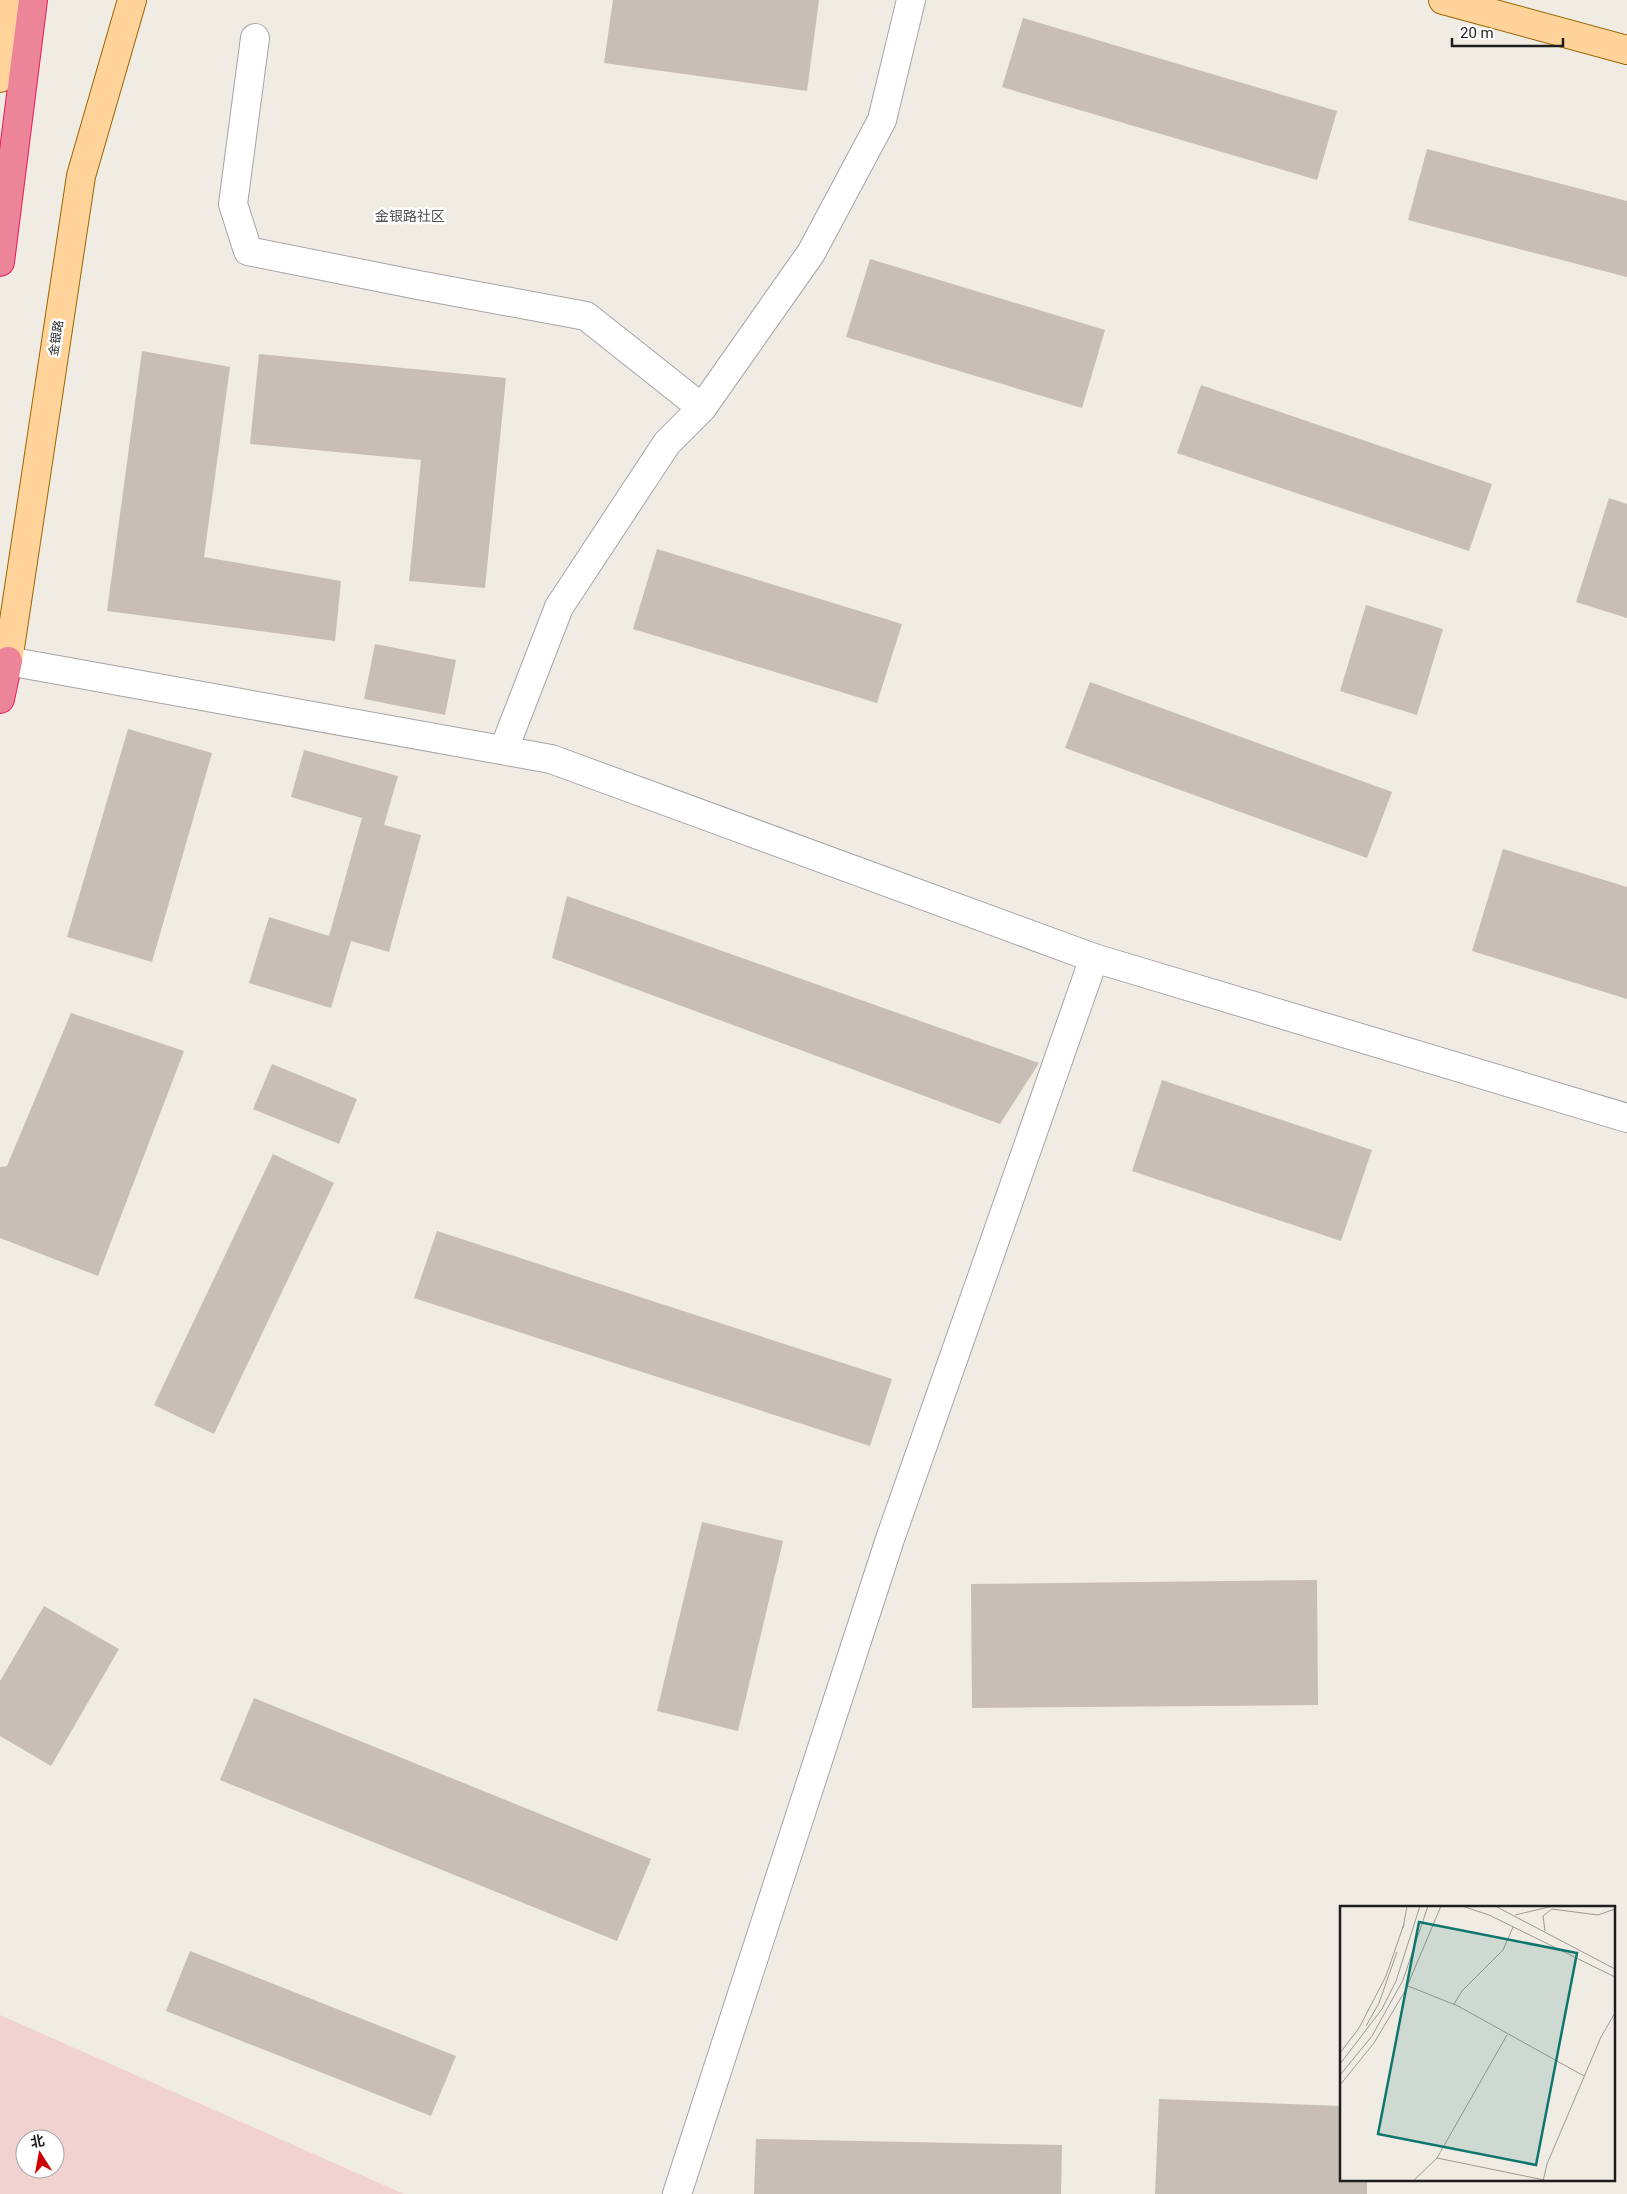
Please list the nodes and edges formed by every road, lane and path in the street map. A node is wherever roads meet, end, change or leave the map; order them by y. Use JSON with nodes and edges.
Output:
{"nodes":[{"id":1,"x":9,"y":0,"type":"edge"},
{"id":2,"x":34,"y":0,"type":"edge"},
{"id":3,"x":132,"y":0,"type":"edge"},
{"id":4,"x":911,"y":0,"type":"edge"},
{"id":5,"x":1443,"y":0,"type":"edge"},
{"id":6,"x":254,"y":38,"type":"dead end"},
{"id":7,"x":1627,"y":50,"type":"edge"},
{"id":8,"x":0,"y":78,"type":"edge"},
{"id":9,"x":0,"y":262,"type":"edge"},
{"id":10,"x":702,"y":408,"type":"junction"},
{"id":11,"x":4,"y":670,"type":"edge"},
{"id":12,"x":0,"y":699,"type":"edge"},
{"id":13,"x":504,"y":750,"type":"junction"},
{"id":14,"x":1094,"y":958,"type":"junction"},
{"id":15,"x":1627,"y":1118,"type":"edge"},
{"id":16,"x":677,"y":2194,"type":"edge"}],
"edges":[{"from":1,"to":8,"type":"main road"},
{"from":2,"to":9,"type":"highway"},
{"from":3,"to":11,"type":"main road","name":"金银路"},
{"from":4,"to":10,"type":"street"},
{"from":5,"to":7,"type":"main road"},
{"from":6,"to":10,"type":"street"},
{"from":10,"to":13,"type":"street"},
{"from":11,"to":12,"type":"highway"},
{"from":11,"to":13,"type":"street"},
{"from":13,"to":14,"type":"street"},
{"from":14,"to":15,"type":"street"},
{"from":14,"to":16,"type":"street"}]}
